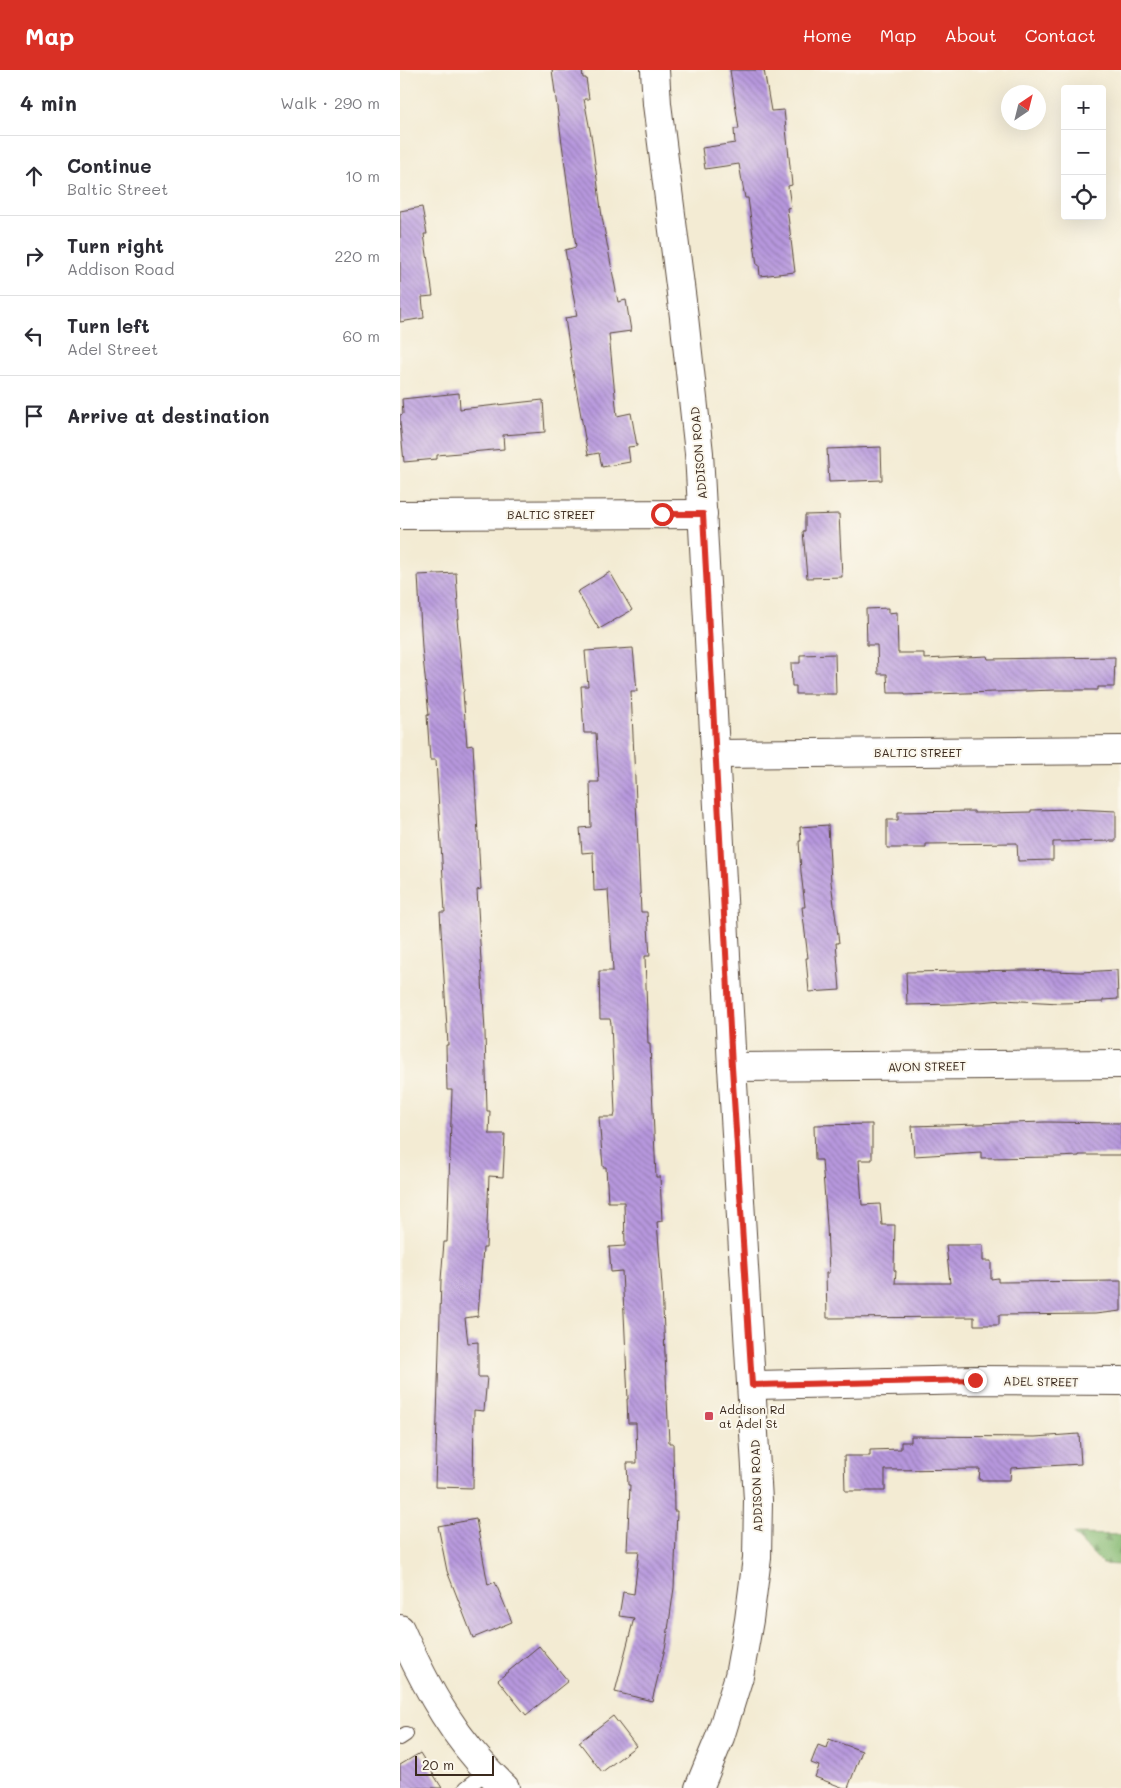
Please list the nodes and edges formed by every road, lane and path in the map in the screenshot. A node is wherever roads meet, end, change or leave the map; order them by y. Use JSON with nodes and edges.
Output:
{"nodes":[{"id":1,"x":654,"y":70,"type":"edge"},
{"id":2,"x":703,"y":514,"type":"junction"},
{"id":3,"x":400,"y":515,"type":"edge"},
{"id":4,"x":1121,"y":750,"type":"edge"},
{"id":5,"x":715,"y":754,"type":"junction"},
{"id":6,"x":1121,"y":1064,"type":"edge"},
{"id":7,"x":732,"y":1067,"type":"junction"},
{"id":8,"x":1121,"y":1381,"type":"edge"},
{"id":9,"x":752,"y":1385,"type":"junction"},
{"id":10,"x":400,"y":1629,"type":"edge"},
{"id":11,"x":497,"y":1780,"type":"edge"},
{"id":12,"x":466,"y":1788,"type":"edge"},
{"id":13,"x":699,"y":1788,"type":"edge"}],
"edges":[{"from":1,"to":2,"type":"main road","name":"ADDISON ROAD"},
{"from":2,"to":3,"type":"main road","name":"BALTIC STREET"},
{"from":2,"to":5,"type":"main road","name":"ADDISON ROAD"},
{"from":4,"to":5,"type":"main road","name":"BALTIC STREET"},
{"from":5,"to":7,"type":"main road","name":"ADDISON ROAD"},
{"from":6,"to":7,"type":"main road","name":"AVON STREET"},
{"from":7,"to":9,"type":"main road","name":"ADDISON ROAD"},
{"from":8,"to":9,"type":"main road","name":"ADEL STREET"},
{"from":9,"to":13,"type":"main road","name":"ADDISON ROAD"},
{"from":10,"to":11,"type":"main road"},
{"from":11,"to":12,"type":"lane"}]}
